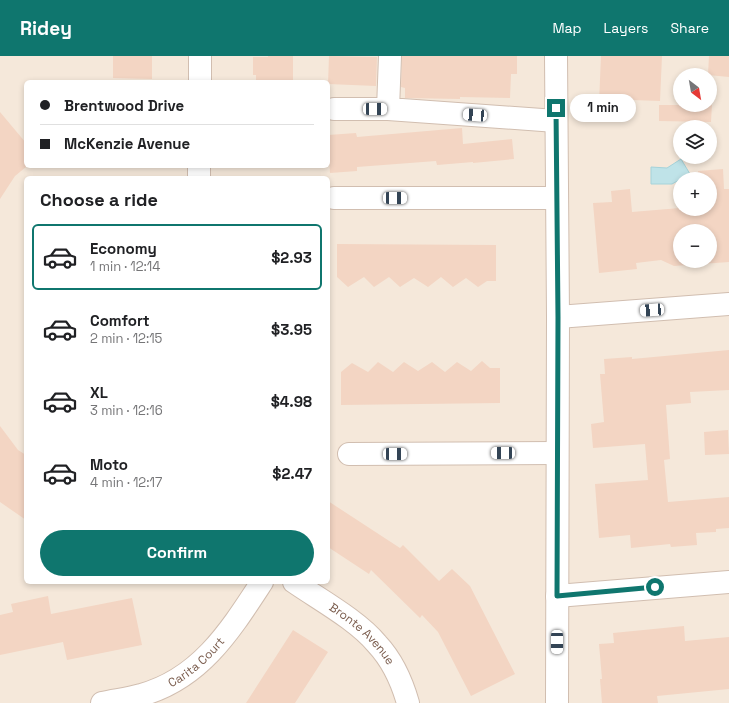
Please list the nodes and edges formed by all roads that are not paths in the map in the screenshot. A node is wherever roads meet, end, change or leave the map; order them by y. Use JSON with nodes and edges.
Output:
{"nodes":[{"id":1,"x":200,"y":56,"type":"edge"},
{"id":2,"x":390,"y":56,"type":"edge"},
{"id":3,"x":556,"y":56,"type":"edge"},
{"id":4,"x":200,"y":80,"type":"edge"},
{"id":5,"x":334,"y":109,"type":"dead end"},
{"id":6,"x":388,"y":109,"type":"junction"},
{"id":7,"x":556,"y":122,"type":"junction"},
{"id":8,"x":334,"y":198,"type":"dead end"},
{"id":9,"x":557,"y":198,"type":"junction"},
{"id":10,"x":729,"y":304,"type":"edge"},
{"id":11,"x":558,"y":317,"type":"junction"},
{"id":12,"x":557,"y":453,"type":"junction"},
{"id":13,"x":349,"y":454,"type":"dead end"},
{"id":14,"x":729,"y":582,"type":"edge"},
{"id":15,"x":261,"y":584,"type":"edge"},
{"id":16,"x":297,"y":584,"type":"edge"},
{"id":17,"x":557,"y":596,"type":"junction"},
{"id":18,"x":102,"y":703,"type":"edge"},
{"id":19,"x":408,"y":703,"type":"edge"},
{"id":20,"x":556,"y":703,"type":"edge"}],
"edges":[{"from":1,"to":4,"type":"street"},
{"from":2,"to":6,"type":"street"},
{"from":3,"to":7,"type":"street"},
{"from":5,"to":6,"type":"street"},
{"from":6,"to":7,"type":"street"},
{"from":7,"to":9,"type":"street"},
{"from":8,"to":9,"type":"street"},
{"from":9,"to":11,"type":"street"},
{"from":10,"to":11,"type":"street"},
{"from":11,"to":12,"type":"street"},
{"from":12,"to":13,"type":"street"},
{"from":12,"to":17,"type":"street"},
{"from":14,"to":17,"type":"street"},
{"from":15,"to":18,"type":"street","name":"Carita Court"},
{"from":16,"to":19,"type":"street","name":"Bronte Avenue"},
{"from":17,"to":20,"type":"street"}]}
